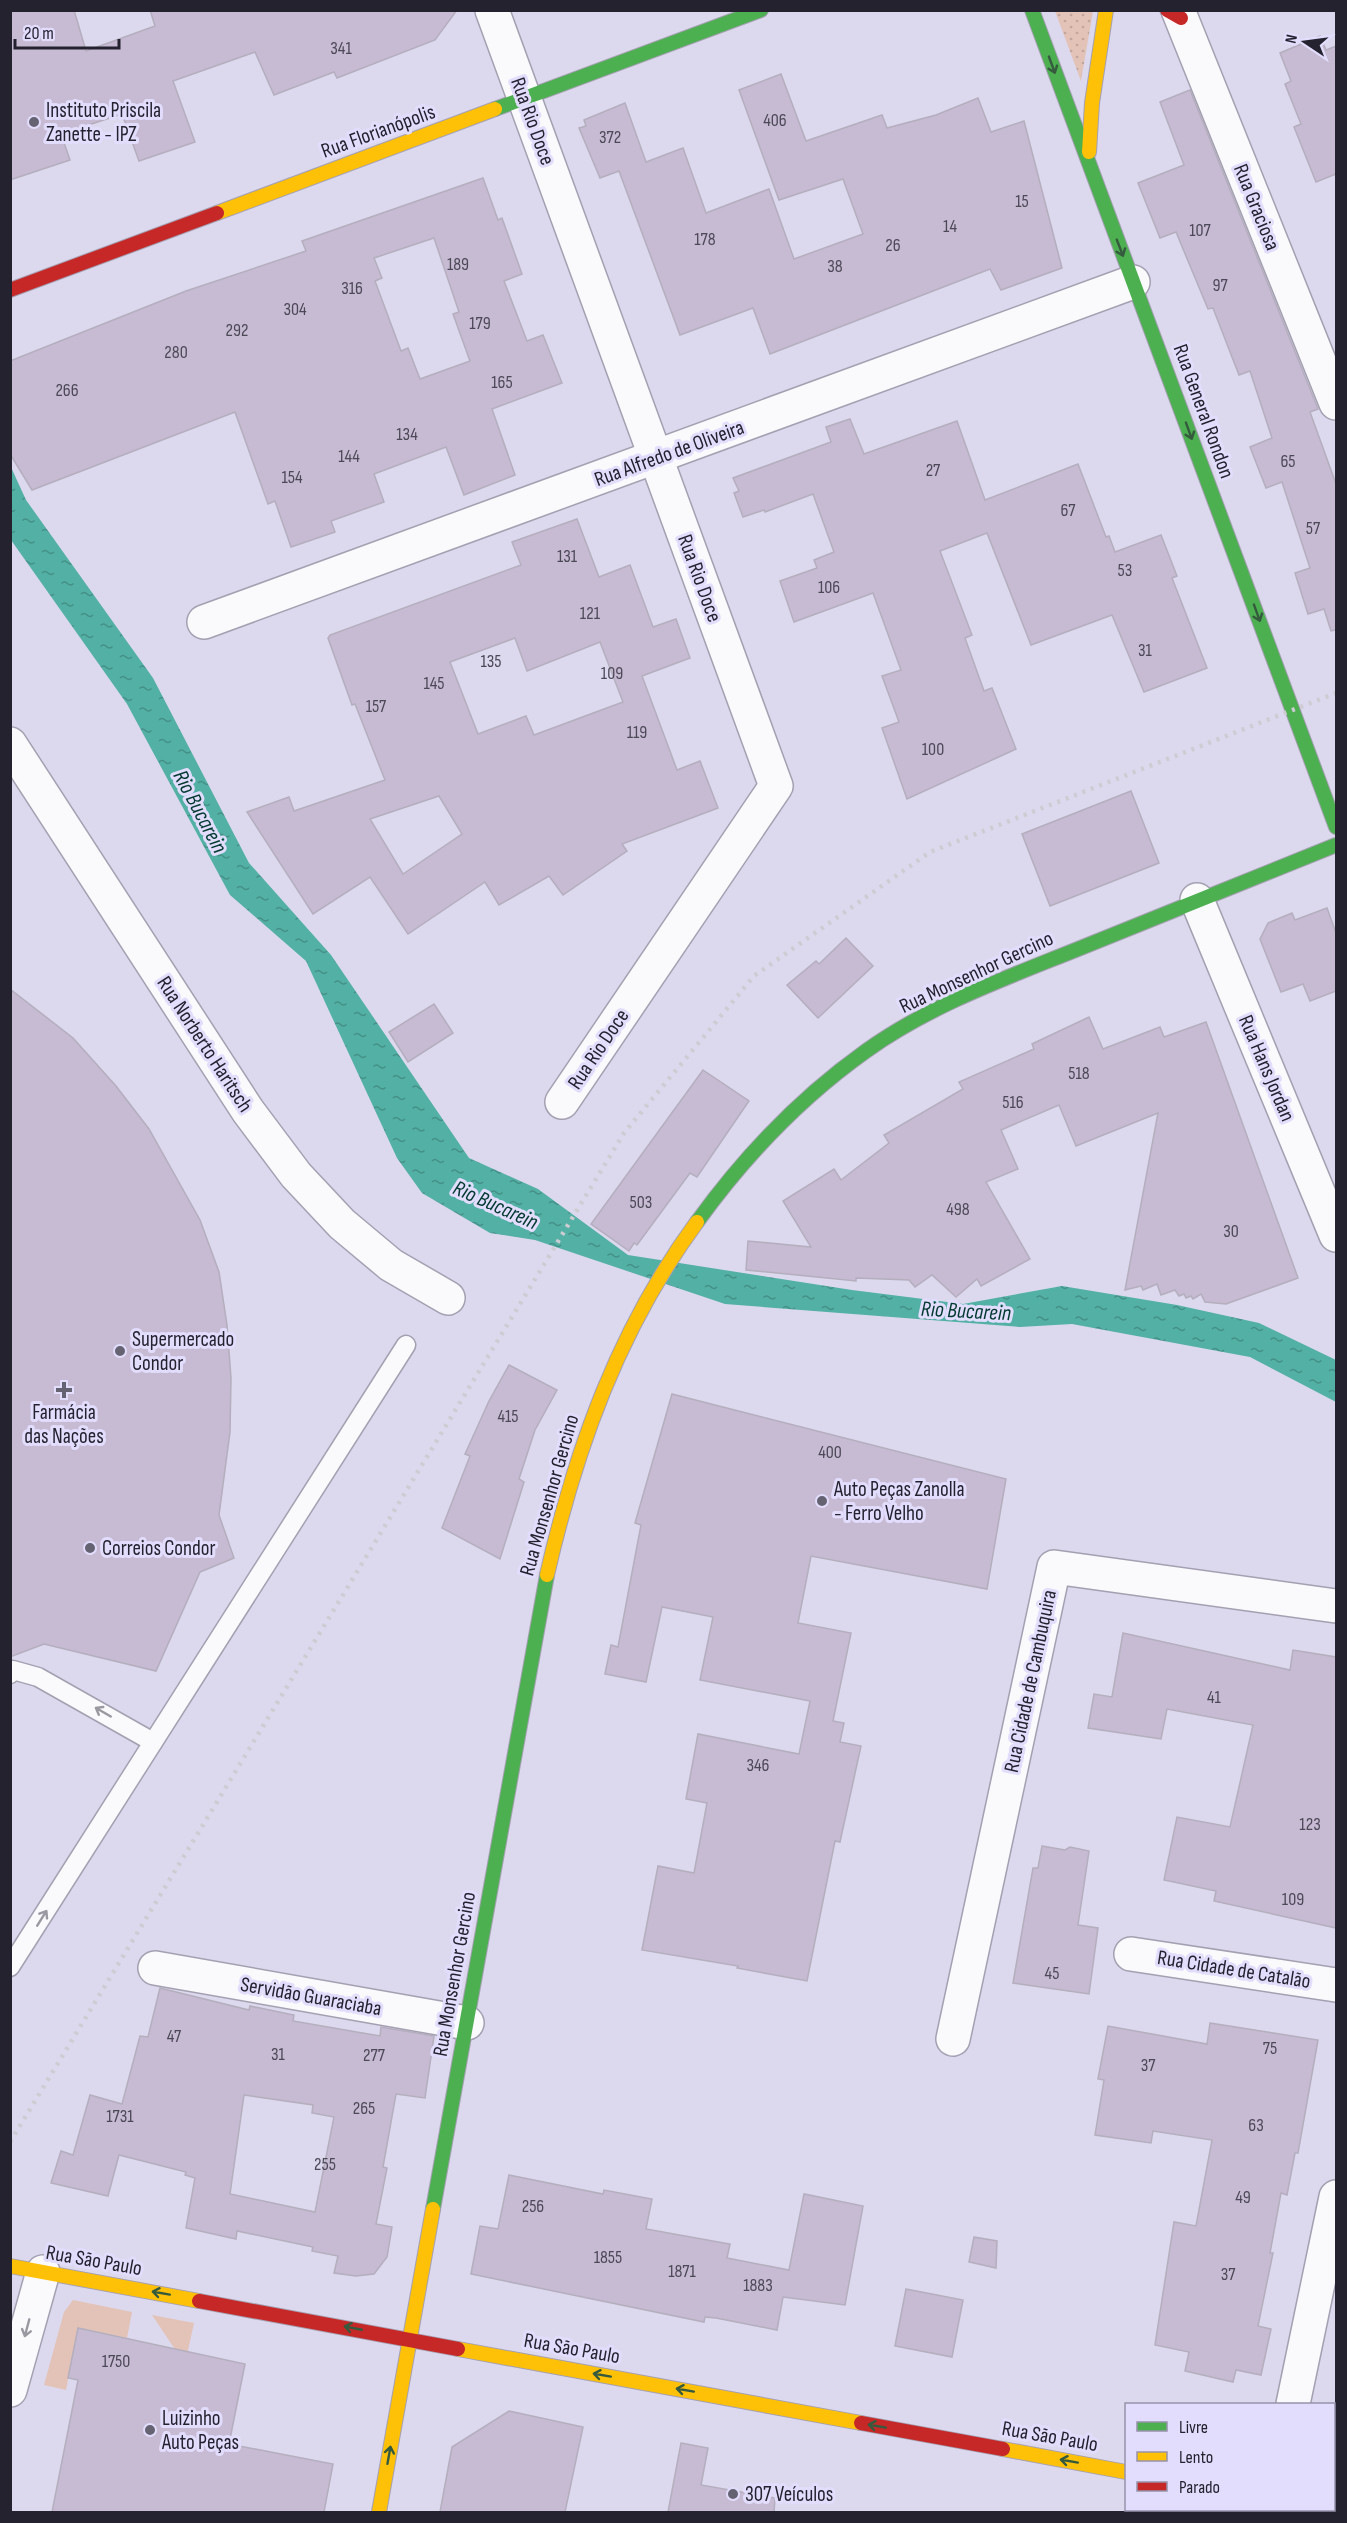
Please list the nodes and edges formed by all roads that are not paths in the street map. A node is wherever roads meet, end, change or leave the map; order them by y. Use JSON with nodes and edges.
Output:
{"nodes":[{"id":1,"x":492,"y":10,"type":"edge"},
{"id":2,"x":761,"y":10,"type":"edge"},
{"id":3,"x":1032,"y":10,"type":"edge"},
{"id":4,"x":1106,"y":10,"type":"edge"},
{"id":5,"x":1175,"y":13,"type":"edge"},
{"id":6,"x":1121,"y":16,"type":"dead end"},
{"id":7,"x":1102,"y":35,"type":"junction"},
{"id":8,"x":525,"y":99,"type":"junction"},
{"id":9,"x":1089,"y":163,"type":"junction"},
{"id":10,"x":1133,"y":282,"type":"junction"},
{"id":11,"x":10,"y":290,"type":"edge"},
{"id":12,"x":1336,"y":403,"type":"edge"},
{"id":13,"x":656,"y":457,"type":"junction"},
{"id":14,"x":204,"y":622,"type":"dead end"},
{"id":15,"x":10,"y":744,"type":"edge"},
{"id":16,"x":1336,"y":827,"type":"edge"},
{"id":17,"x":1336,"y":845,"type":"edge"},
{"id":18,"x":1197,"y":900,"type":"junction"},
{"id":19,"x":562,"y":1102,"type":"dead end"},
{"id":20,"x":1336,"y":1235,"type":"edge"},
{"id":21,"x":448,"y":1298,"type":"dead end"},
{"id":22,"x":406,"y":1345,"type":"dead end"},
{"id":23,"x":1336,"y":1606,"type":"edge"},
{"id":24,"x":12,"y":1672,"type":"edge"},
{"id":25,"x":153,"y":1742,"type":"junction"},
{"id":26,"x":1131,"y":1954,"type":"dead end"},
{"id":27,"x":10,"y":1967,"type":"edge"},
{"id":28,"x":155,"y":1968,"type":"dead end"},
{"id":29,"x":1336,"y":1985,"type":"edge"},
{"id":30,"x":467,"y":2023,"type":"junction"},
{"id":31,"x":953,"y":2039,"type":"dead end"},
{"id":32,"x":1336,"y":2197,"type":"edge"},
{"id":33,"x":10,"y":2266,"type":"edge"},
{"id":34,"x":43,"y":2272,"type":"junction"},
{"id":35,"x":410,"y":2339,"type":"junction"},
{"id":36,"x":10,"y":2390,"type":"edge"},
{"id":37,"x":1293,"y":2403,"type":"edge"},
{"id":38,"x":1125,"y":2472,"type":"edge"},
{"id":39,"x":379,"y":2512,"type":"edge"}],
"edges":[{"from":1,"to":8,"type":"street","name":"Rua Rio Doce"},
{"from":2,"to":8,"type":"main road","name":"Rua Florianópolis"},
{"from":3,"to":9,"type":"main road","name":"Rua General Rondon","one_way":true},
{"from":4,"to":7,"type":"main road"},
{"from":5,"to":12,"type":"street","name":"Rua Graciosa"},
{"from":6,"to":7,"type":"main road"},
{"from":7,"to":9,"type":"main road"},
{"from":8,"to":11,"type":"main road","name":"Rua Florianópolis"},
{"from":8,"to":13,"type":"street","name":"Rua Rio Doce"},
{"from":9,"to":10,"type":"main road","name":"Rua General Rondon","one_way":true},
{"from":10,"to":13,"type":"street","name":"Rua Alfredo de Oliveira"},
{"from":10,"to":16,"type":"main road","name":"Rua General Rondon","one_way":true},
{"from":13,"to":14,"type":"street","name":"Rua Alfredo de Oliveira"},
{"from":13,"to":19,"type":"street","name":"Rua Rio Doce"},
{"from":15,"to":21,"type":"street","name":"Rua Norberto Haritsch"},
{"from":17,"to":18,"type":"main road","name":"Rua Monsenhor Gercino"},
{"from":18,"to":20,"type":"street","name":"Rua Hans Jordan"},
{"from":18,"to":30,"type":"main road","name":"Rua Monsenhor Gercino"},
{"from":22,"to":25,"type":"lane"},
{"from":23,"to":31,"type":"street","name":"Rua Cidade de Cambuquira"},
{"from":25,"to":24,"type":"lane","one_way":true},
{"from":27,"to":25,"type":"lane","one_way":true},
{"from":26,"to":29,"type":"street","name":"Rua Cidade de Catalão"},
{"from":28,"to":30,"type":"street","name":"Servidão Guaraciaba"},
{"from":30,"to":35,"type":"main road","name":"Rua Monsenhor Gercino"},
{"from":32,"to":37,"type":"street"},
{"from":33,"to":34,"type":"main road","name":"Rua São Paulo"},
{"from":35,"to":34,"type":"main road","name":"Rua São Paulo","one_way":true},
{"from":34,"to":36,"type":"street","one_way":true},
{"from":38,"to":35,"type":"main road","name":"Rua São Paulo","one_way":true},
{"from":39,"to":35,"type":"main road","name":"Rua Monsenhor Gercino","one_way":true}]}
